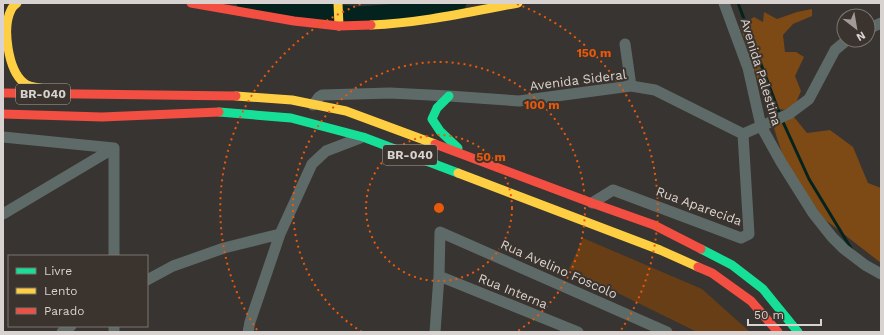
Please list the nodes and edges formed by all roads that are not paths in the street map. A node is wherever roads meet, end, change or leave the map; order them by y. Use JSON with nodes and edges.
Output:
{"nodes":[{"id":1,"x":17,"y":3,"type":"edge"},
{"id":2,"x":191,"y":3,"type":"edge"},
{"id":3,"x":518,"y":3,"type":"edge"},
{"id":4,"x":724,"y":3,"type":"edge"},
{"id":5,"x":338,"y":4,"type":"edge"},
{"id":6,"x":339,"y":23,"type":"junction"},
{"id":7,"x":625,"y":44,"type":"dead end"},
{"id":8,"x":837,"y":48,"type":"edge"},
{"id":9,"x":631,"y":86,"type":"junction"},
{"id":10,"x":3,"y":94,"type":"edge"},
{"id":11,"x":82,"y":95,"type":"junction"},
{"id":12,"x":449,"y":96,"type":"junction"},
{"id":13,"x":313,"y":105,"type":"junction"},
{"id":14,"x":3,"y":114,"type":"edge"},
{"id":15,"x":761,"y":126,"type":"junction"},
{"id":16,"x":743,"y":134,"type":"junction"},
{"id":17,"x":3,"y":137,"type":"edge"},
{"id":18,"x":363,"y":137,"type":"junction"},
{"id":19,"x":114,"y":148,"type":"junction"},
{"id":20,"x":466,"y":155,"type":"junction"},
{"id":21,"x":592,"y":203,"type":"junction"},
{"id":22,"x":3,"y":214,"type":"edge"},
{"id":23,"x":280,"y":234,"type":"junction"},
{"id":24,"x":114,"y":255,"type":"edge"},
{"id":25,"x":881,"y":274,"type":"edge"},
{"id":26,"x":439,"y":276,"type":"junction"},
{"id":27,"x":148,"y":279,"type":"edge"},
{"id":28,"x":763,"y":289,"type":"junction"},
{"id":29,"x":801,"y":322,"type":"dead end"},
{"id":30,"x":248,"y":332,"type":"edge"},
{"id":31,"x":435,"y":332,"type":"edge"},
{"id":32,"x":578,"y":332,"type":"edge"},
{"id":33,"x":667,"y":332,"type":"edge"},
{"id":34,"x":778,"y":332,"type":"edge"},
{"id":35,"x":798,"y":332,"type":"edge"}],
"edges":[{"from":1,"to":11,"type":"main road"},
{"from":2,"to":6,"type":"main road"},
{"from":3,"to":6,"type":"main road"},
{"from":4,"to":15,"type":"street","name":"Avenida Palestina"},
{"from":5,"to":6,"type":"main road"},
{"from":7,"to":9,"type":"street"},
{"from":8,"to":15,"type":"street"},
{"from":9,"to":12,"type":"street","name":"Avenida Sideral"},
{"from":9,"to":16,"type":"street","name":"Avenida Sideral"},
{"from":10,"to":11,"type":"main road","number":"BR-040"},
{"from":11,"to":13,"type":"main road","number":"BR-040"},
{"from":12,"to":13,"type":"street","name":"Avenida Sideral"},
{"from":12,"to":20,"type":"main road"},
{"from":13,"to":20,"type":"main road","number":"BR-040"},
{"from":14,"to":18,"type":"main road","number":"BR-040"},
{"from":15,"to":16,"type":"street"},
{"from":15,"to":25,"type":"street","name":"Avenida Palestina"},
{"from":16,"to":21,"type":"street","name":"Rua Aparecida"},
{"from":17,"to":19,"type":"street"},
{"from":18,"to":23,"type":"street"},
{"from":18,"to":34,"type":"main road","number":"BR-040"},
{"from":19,"to":22,"type":"street"},
{"from":19,"to":24,"type":"street"},
{"from":20,"to":21,"type":"main road","number":"BR-040"},
{"from":21,"to":28,"type":"main road","number":"BR-040"},
{"from":23,"to":27,"type":"street"},
{"from":23,"to":30,"type":"street"},
{"from":26,"to":31,"type":"street"},
{"from":26,"to":32,"type":"street","name":"Rua Interna"},
{"from":26,"to":33,"type":"street","name":"Rua Avelino Foscolo"},
{"from":28,"to":29,"type":"main road"},
{"from":28,"to":35,"type":"main road","number":"BR-040"}]}
